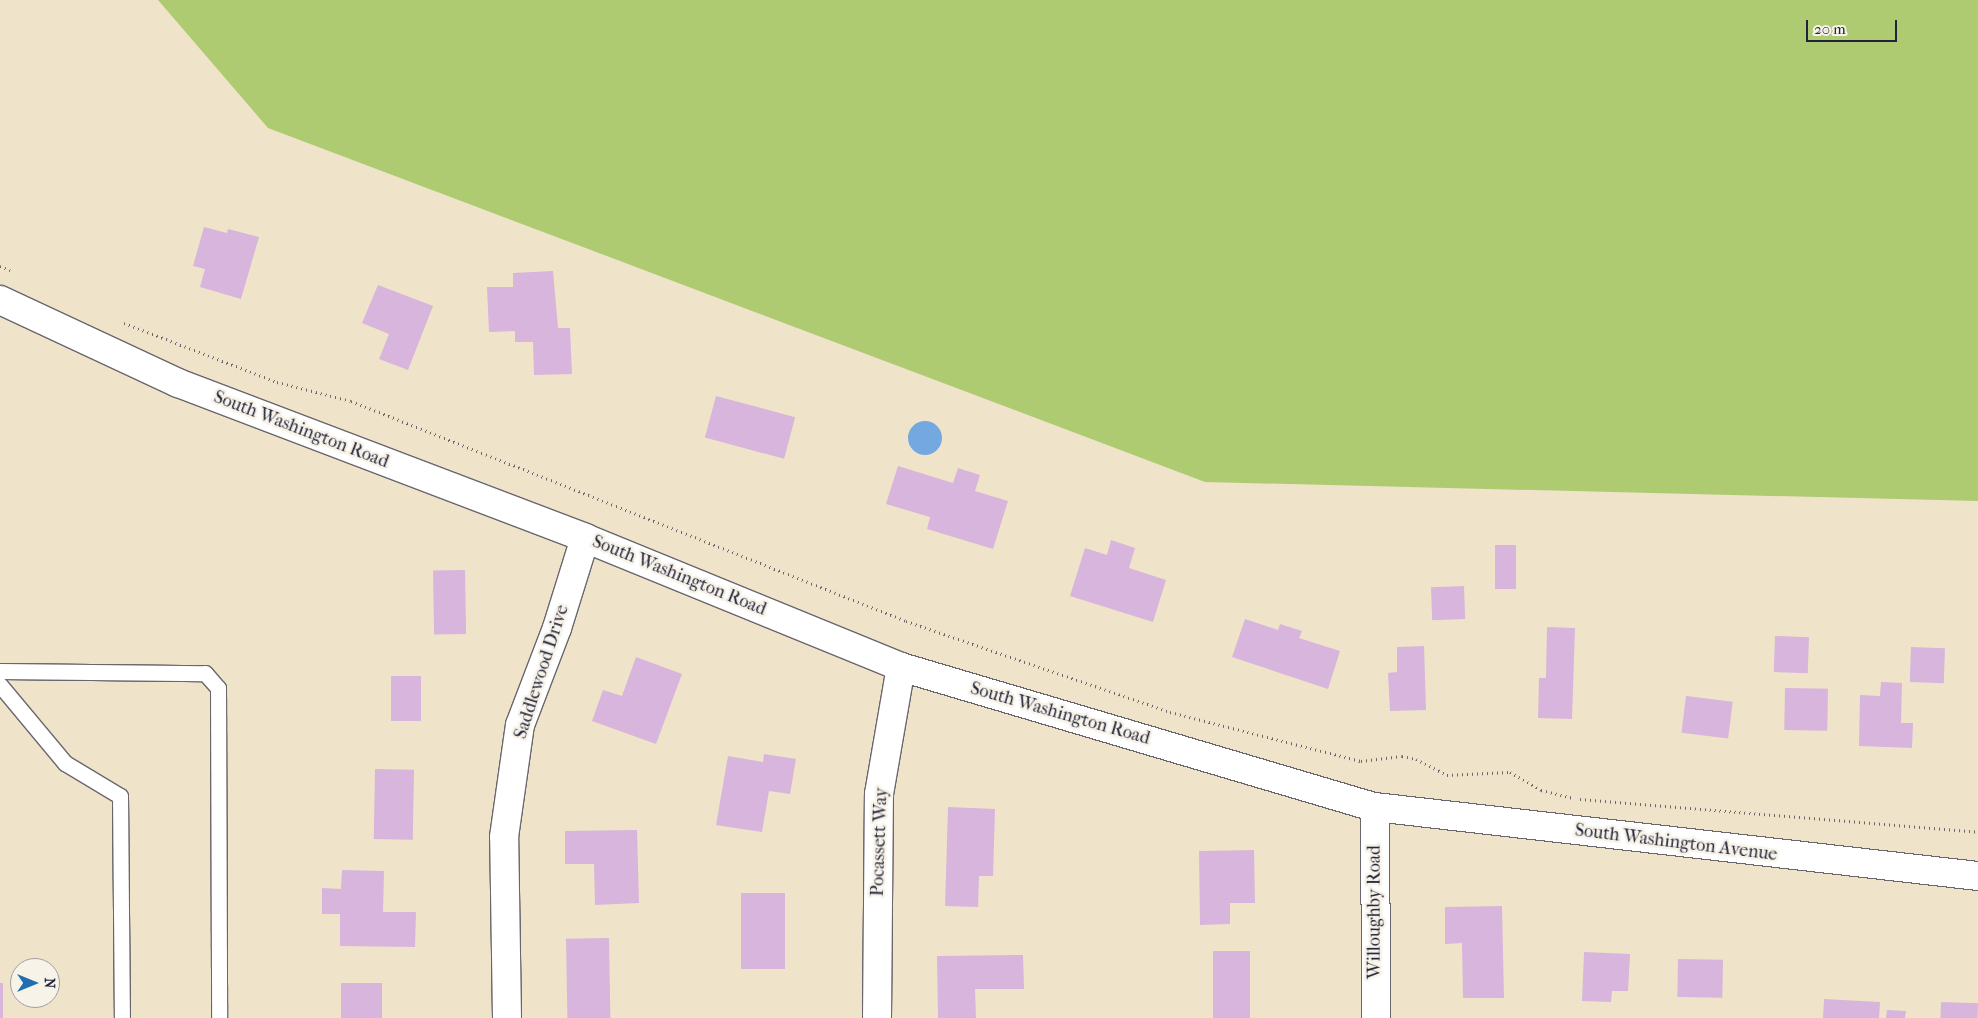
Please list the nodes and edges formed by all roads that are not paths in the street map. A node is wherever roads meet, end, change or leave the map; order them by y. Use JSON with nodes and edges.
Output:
{"nodes":[{"id":1,"x":0,"y":300,"type":"edge"},
{"id":2,"x":585,"y":538,"type":"junction"},
{"id":3,"x":901,"y":667,"type":"junction"},
{"id":4,"x":0,"y":671,"type":"edge"},
{"id":5,"x":0,"y":685,"type":"edge"},
{"id":6,"x":1375,"y":807,"type":"junction"},
{"id":7,"x":1978,"y":876,"type":"edge"},
{"id":8,"x":122,"y":1018,"type":"edge"},
{"id":9,"x":220,"y":1018,"type":"edge"},
{"id":10,"x":506,"y":1018,"type":"edge"},
{"id":11,"x":877,"y":1018,"type":"edge"},
{"id":12,"x":1376,"y":1018,"type":"edge"}],
"edges":[{"from":1,"to":2,"type":"street","name":"South Washington Road"},
{"from":2,"to":3,"type":"street","name":"South Washington Road"},
{"from":2,"to":10,"type":"street","name":"Saddlewood Drive"},
{"from":3,"to":6,"type":"street","name":"South Washington Road"},
{"from":3,"to":11,"type":"street","name":"Pocassett Way"},
{"from":4,"to":9,"type":"lane"},
{"from":5,"to":8,"type":"lane"},
{"from":6,"to":7,"type":"street","name":"South Washington Avenue"},
{"from":6,"to":12,"type":"street","name":"Willoughby Road"}]}
